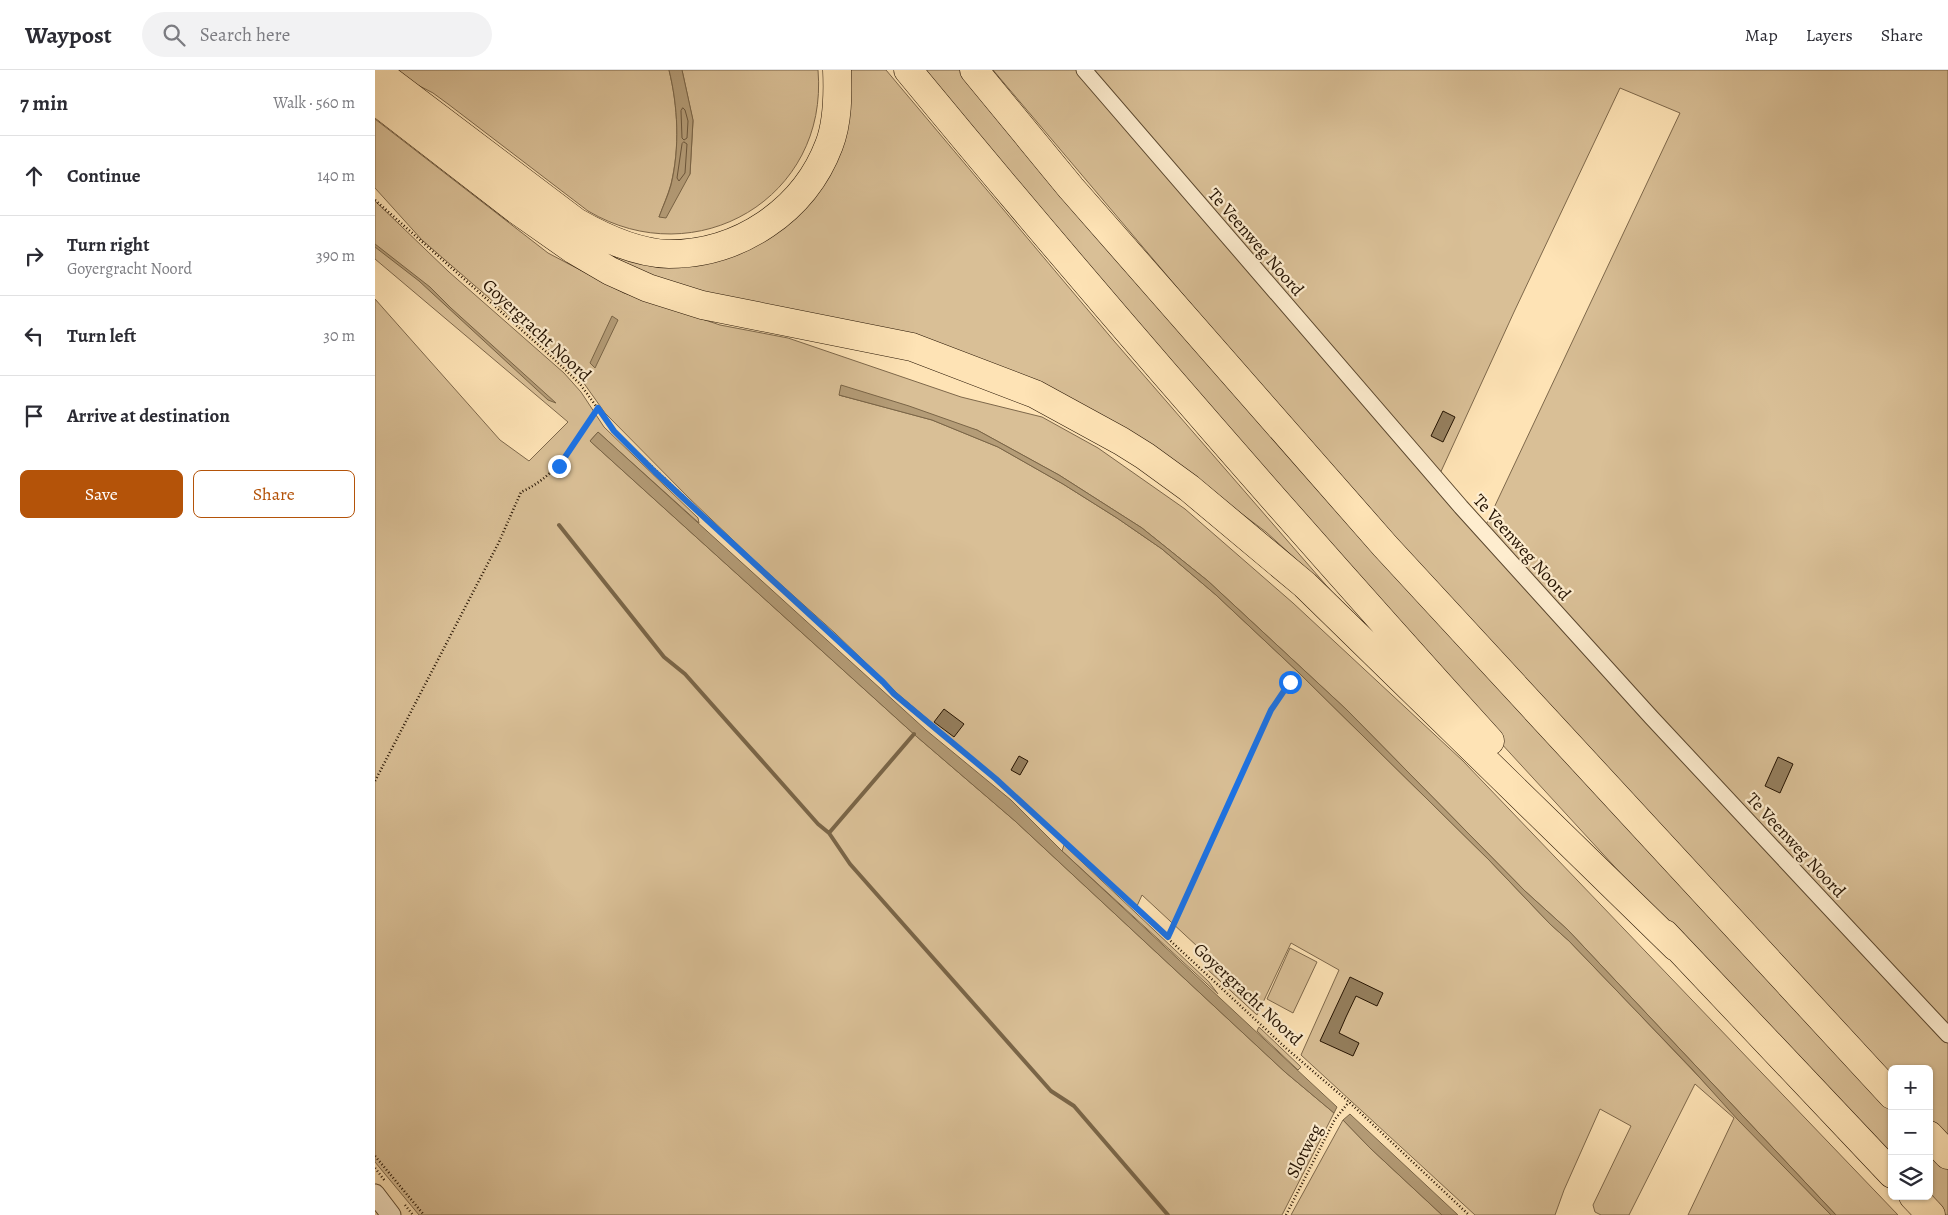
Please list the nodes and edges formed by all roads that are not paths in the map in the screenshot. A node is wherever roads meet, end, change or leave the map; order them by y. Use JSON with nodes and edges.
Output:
{"nodes":[{"id":1,"x":375,"y":70,"type":"edge"},
{"id":2,"x":837,"y":70,"type":"edge"},
{"id":3,"x":907,"y":70,"type":"edge"},
{"id":4,"x":974,"y":70,"type":"edge"},
{"id":5,"x":1084,"y":70,"type":"edge"},
{"id":6,"x":375,"y":100,"type":"edge"},
{"id":7,"x":1676,"y":947,"type":"junction"},
{"id":8,"x":1948,"y":1035,"type":"edge"},
{"id":9,"x":1888,"y":1091,"type":"edge"},
{"id":10,"x":1933,"y":1139,"type":"edge"},
{"id":11,"x":1948,"y":1155,"type":"edge"},
{"id":12,"x":1888,"y":1170,"type":"edge"},
{"id":13,"x":375,"y":1194,"type":"edge"},
{"id":14,"x":1917,"y":1200,"type":"edge"},
{"id":15,"x":391,"y":1215,"type":"edge"},
{"id":16,"x":1931,"y":1215,"type":"edge"}],
"edges":[{"from":1,"to":2,"type":"highway"},
{"from":3,"to":7,"type":"highway"},
{"from":4,"to":9,"type":"highway"},
{"from":5,"to":8,"type":"street","name":"Te Veenweg Noord"},
{"from":6,"to":7,"type":"highway"},
{"from":7,"to":12,"type":"highway"},
{"from":10,"to":11,"type":"highway"},
{"from":13,"to":15,"type":"street"},
{"from":14,"to":16,"type":"highway"}]}
